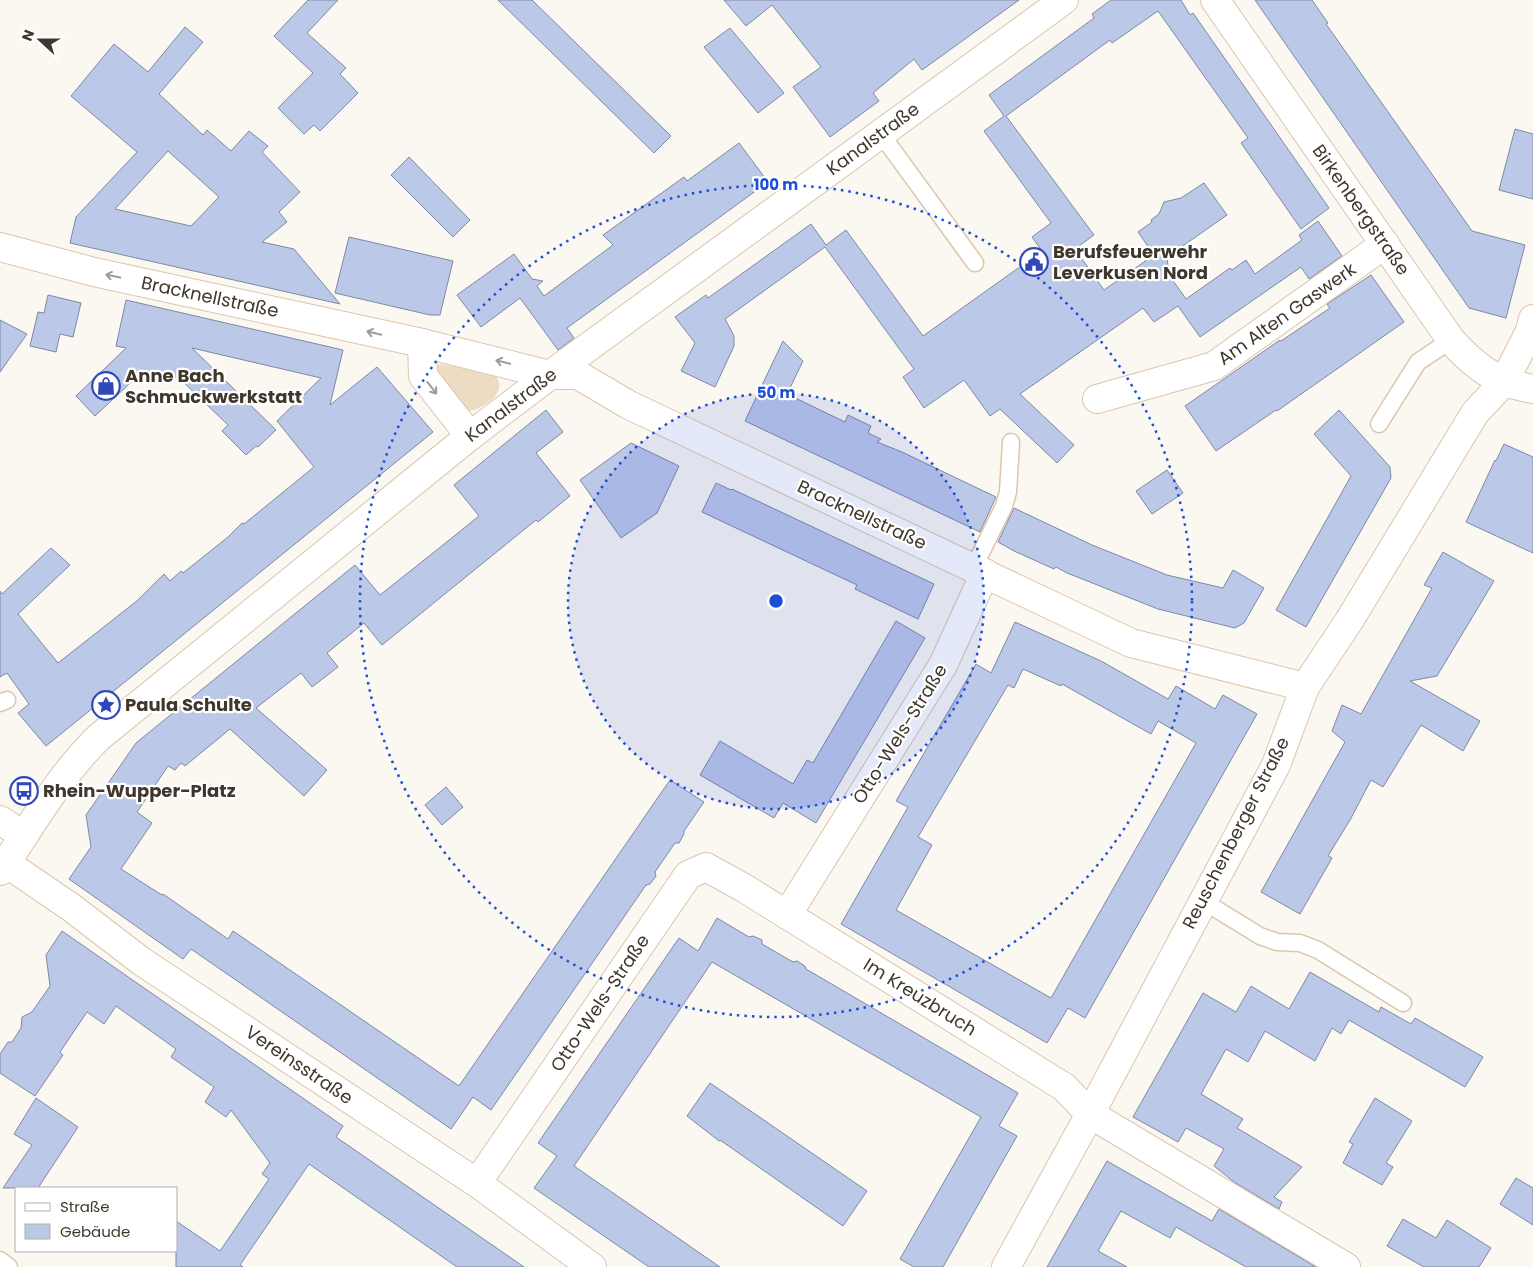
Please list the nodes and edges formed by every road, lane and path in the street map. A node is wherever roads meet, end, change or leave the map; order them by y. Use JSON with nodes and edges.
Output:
{"nodes":[{"id":1,"x":1064,"y":0,"type":"edge"},
{"id":2,"x":1215,"y":0,"type":"edge"},
{"id":3,"x":881,"y":134,"type":"junction"},
{"id":4,"x":1385,"y":244,"type":"junction"},
{"id":5,"x":0,"y":247,"type":"edge"},
{"id":6,"x":975,"y":263,"type":"dead end"},
{"id":7,"x":1533,"y":319,"type":"edge"},
{"id":8,"x":1451,"y":340,"type":"junction"},
{"id":9,"x":422,"y":343,"type":"junction"},
{"id":10,"x":550,"y":375,"type":"junction"},
{"id":11,"x":1504,"y":382,"type":"junction"},
{"id":12,"x":1533,"y":389,"type":"edge"},
{"id":13,"x":1097,"y":399,"type":"dead end"},
{"id":14,"x":1379,"y":424,"type":"dead end"},
{"id":15,"x":470,"y":436,"type":"junction"},
{"id":16,"x":1011,"y":442,"type":"dead end"},
{"id":17,"x":979,"y":570,"type":"junction"},
{"id":18,"x":1305,"y":687,"type":"junction"},
{"id":19,"x":0,"y":820,"type":"edge"},
{"id":20,"x":24,"y":836,"type":"junction"},
{"id":21,"x":3,"y":867,"type":"edge"},
{"id":22,"x":744,"y":888,"type":"joint"},
{"id":23,"x":1203,"y":901,"type":"junction"},
{"id":24,"x":787,"y":915,"type":"junction"},
{"id":25,"x":1403,"y":1003,"type":"dead end"},
{"id":26,"x":1090,"y":1114,"type":"junction"},
{"id":27,"x":476,"y":1184,"type":"junction"},
{"id":28,"x":0,"y":1260,"type":"edge"},
{"id":29,"x":9,"y":1267,"type":"edge"},
{"id":30,"x":592,"y":1267,"type":"edge"},
{"id":31,"x":1006,"y":1267,"type":"edge"},
{"id":32,"x":1346,"y":1267,"type":"edge"}],
"edges":[{"from":1,"to":3,"type":"street","name":"Kanalstraße"},
{"from":2,"to":4,"type":"street","name":"Birkenbergstraße"},
{"from":3,"to":6,"type":"lane"},
{"from":3,"to":10,"type":"street","name":"Kanalstraße"},
{"from":4,"to":8,"type":"street","name":"Birkenbergstraße"},
{"from":4,"to":13,"type":"street","name":"Am Alten Gaswerk"},
{"from":9,"to":5,"type":"street","name":"Bracknellstraße","one_way":true},
{"from":7,"to":11,"type":"street","name":"Reuschenberger Straße"},
{"from":8,"to":11,"type":"street","name":"Birkenbergstraße"},
{"from":8,"to":14,"type":"lane"},
{"from":10,"to":9,"type":"street","name":"Bracknellstraße","one_way":true},
{"from":9,"to":15,"type":"street","one_way":true},
{"from":10,"to":15,"type":"street","name":"Kanalstraße"},
{"from":10,"to":17,"type":"street","name":"Bracknellstraße"},
{"from":11,"to":12,"type":"street","name":"Birkenbergstraße"},
{"from":11,"to":18,"type":"street","name":"Reuschenberger Straße"},
{"from":15,"to":20,"type":"street","name":"Kanalstraße"},
{"from":16,"to":17,"type":"lane"},
{"from":17,"to":18,"type":"street","name":"Bracknellstraße"},
{"from":17,"to":24,"type":"street","name":"Otto-Wels-Straße"},
{"from":18,"to":23,"type":"street","name":"Reuschenberger Straße"},
{"from":19,"to":20,"type":"street"},
{"from":20,"to":21,"type":"street","name":"Kanalstraße"},
{"from":21,"to":27,"type":"street","name":"Vereinsstraße"},
{"from":22,"to":24,"type":"street","name":"Im Kreuzbruch"},
{"from":22,"to":27,"type":"street","name":"Otto-Wels-Straße"},
{"from":23,"to":25,"type":"lane"},
{"from":23,"to":26,"type":"street","name":"Reuschenberger Straße"},
{"from":24,"to":26,"type":"street","name":"Im Kreuzbruch"},
{"from":26,"to":31,"type":"street","name":"Reuschenberger Straße"},
{"from":26,"to":32,"type":"street"},
{"from":27,"to":30,"type":"street","name":"Vereinsstraße"},
{"from":28,"to":29,"type":"lane"}]}
